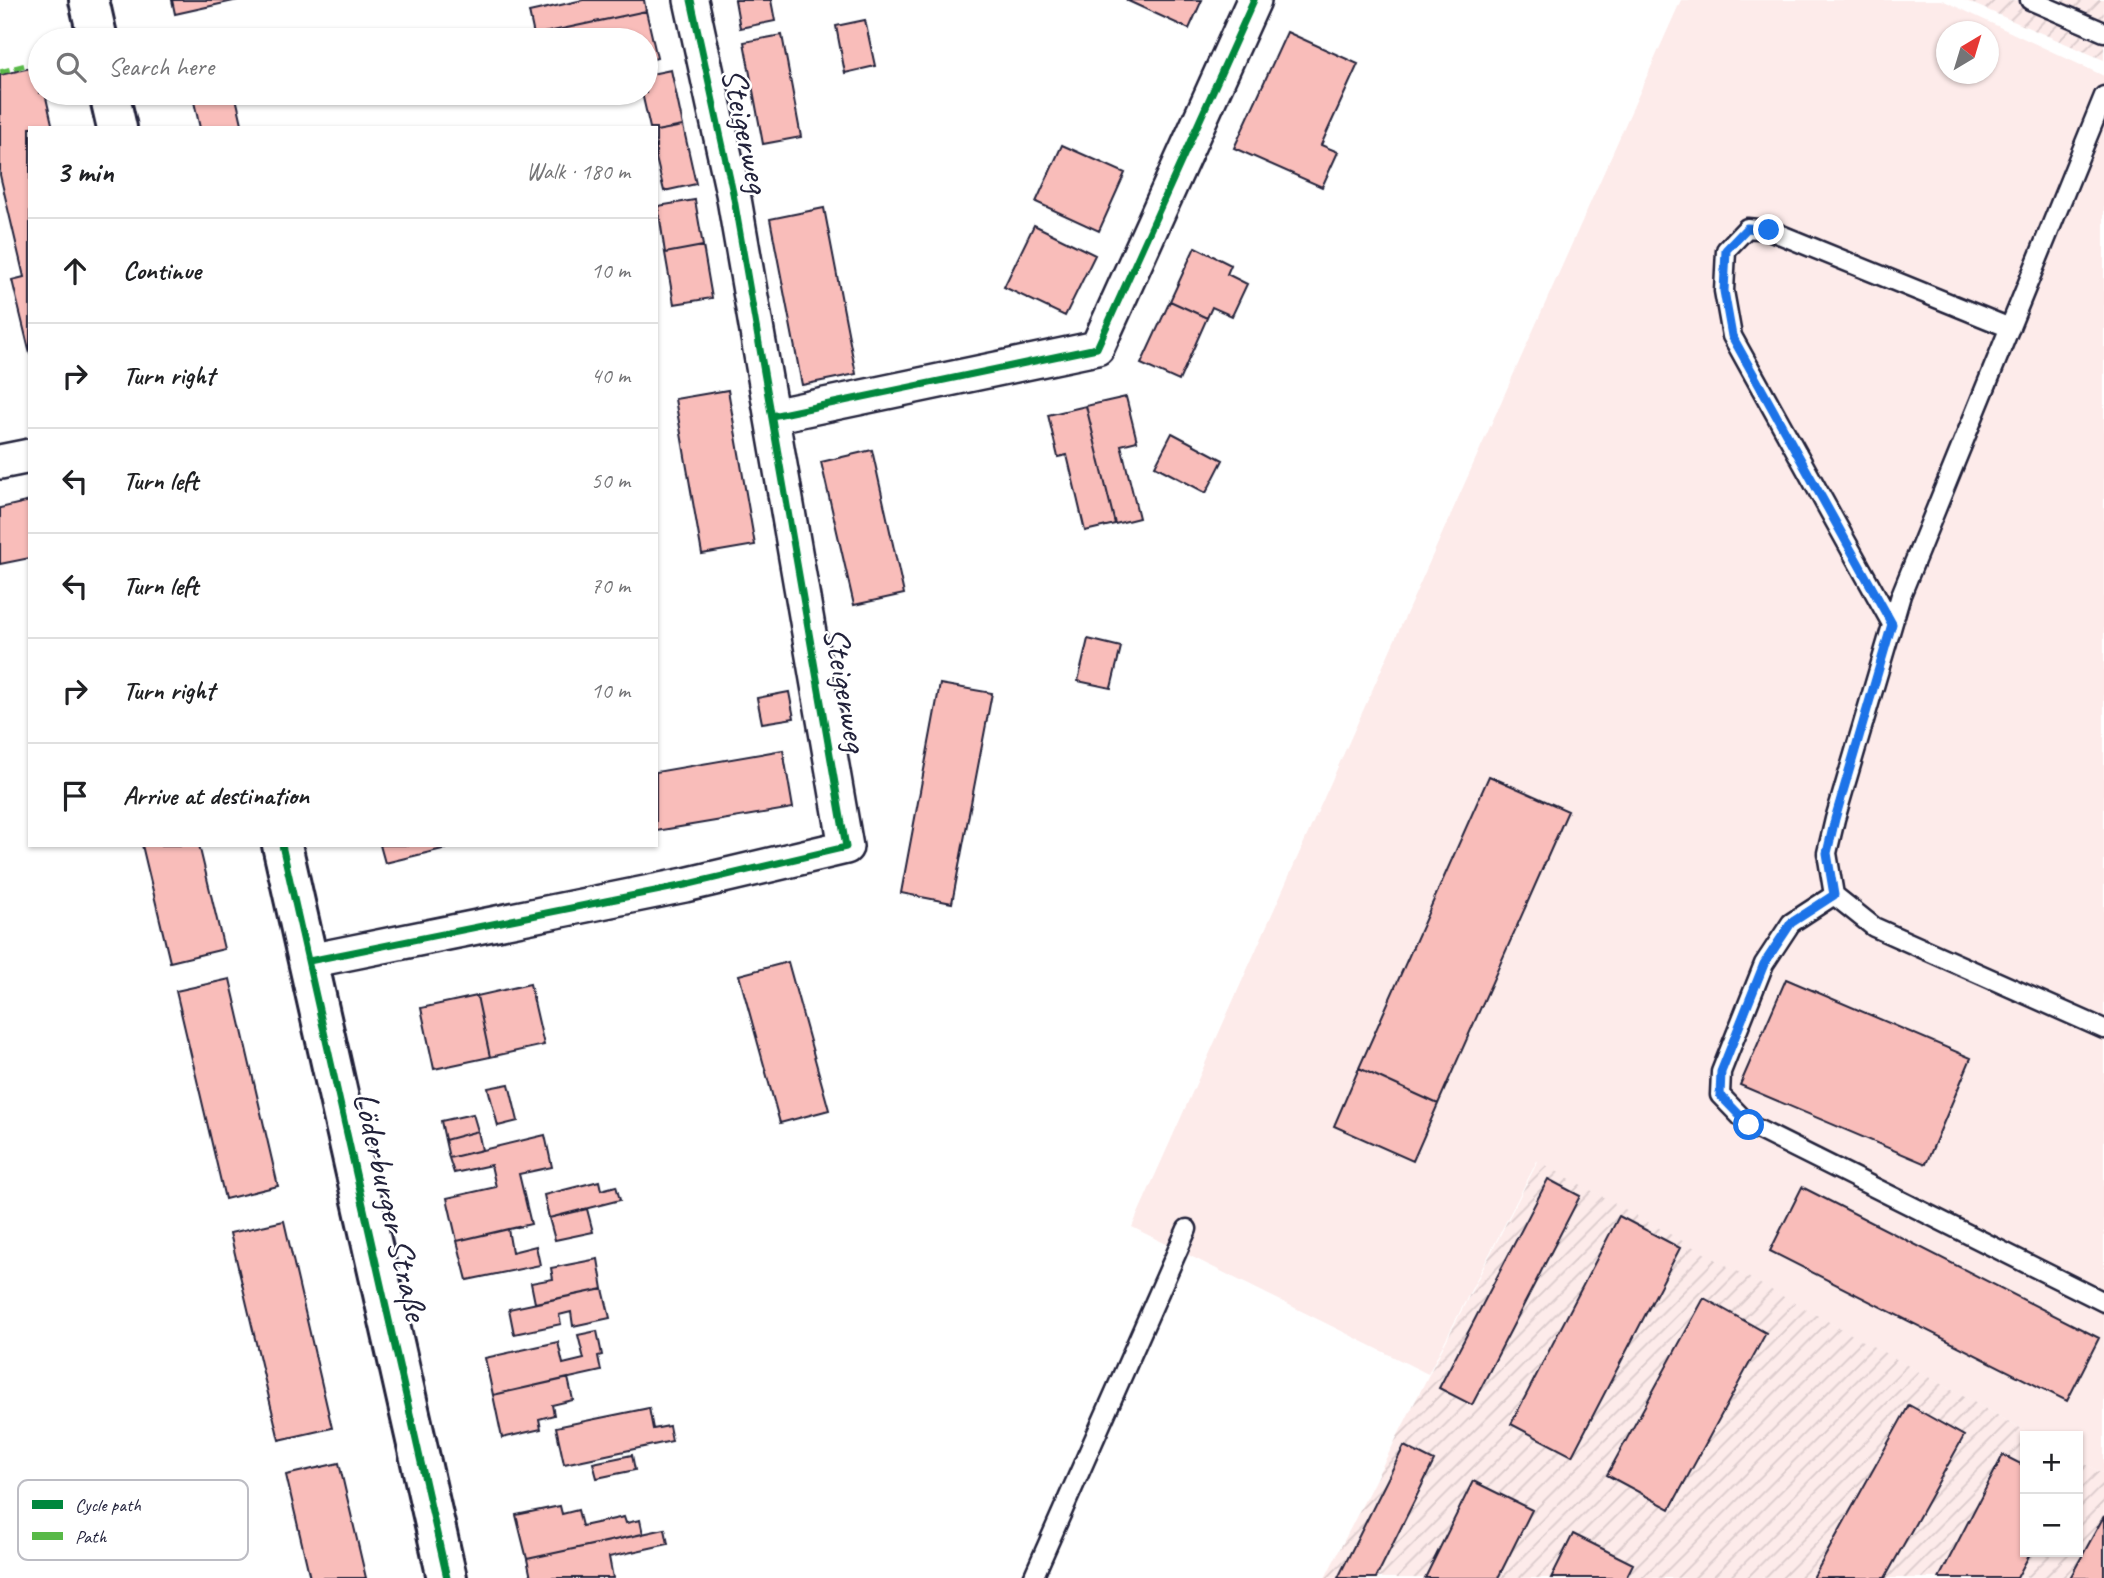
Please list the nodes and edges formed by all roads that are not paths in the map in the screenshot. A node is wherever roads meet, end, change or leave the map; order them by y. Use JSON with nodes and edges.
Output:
{"nodes":[{"id":1,"x":89,"y":0,"type":"edge"},
{"id":2,"x":691,"y":0,"type":"edge"},
{"id":3,"x":1254,"y":0,"type":"edge"},
{"id":4,"x":2031,"y":0,"type":"edge"},
{"id":5,"x":95,"y":28,"type":"edge"},
{"id":6,"x":2104,"y":32,"type":"edge"},
{"id":7,"x":2104,"y":96,"type":"edge"},
{"id":8,"x":112,"y":105,"type":"edge"},
{"id":9,"x":117,"y":126,"type":"edge"},
{"id":10,"x":2010,"y":328,"type":"junction"},
{"id":11,"x":772,"y":416,"type":"junction"},
{"id":12,"x":28,"y":456,"type":"edge"},
{"id":13,"x":0,"y":462,"type":"edge"},
{"id":14,"x":1892,"y":624,"type":"junction"},
{"id":15,"x":282,"y":847,"type":"edge"},
{"id":16,"x":1834,"y":895,"type":"junction"},
{"id":17,"x":309,"y":961,"type":"junction"},
{"id":18,"x":2104,"y":1030,"type":"edge"},
{"id":19,"x":1187,"y":1229,"type":"dead end"},
{"id":20,"x":2104,"y":1302,"type":"edge"},
{"id":21,"x":447,"y":1578,"type":"edge"},
{"id":22,"x":1032,"y":1578,"type":"edge"}],
"edges":[{"from":1,"to":5,"type":"street"},
{"from":2,"to":11,"type":"street","name":"Steigerweg"},
{"from":3,"to":11,"type":"street"},
{"from":4,"to":6,"type":"lane"},
{"from":7,"to":10,"type":"lane"},
{"from":8,"to":9,"type":"street"},
{"from":10,"to":14,"type":"lane"},
{"from":10,"to":14,"type":"lane"},
{"from":11,"to":17,"type":"street","name":"Steigerweg"},
{"from":12,"to":13,"type":"street"},
{"from":14,"to":16,"type":"lane"},
{"from":15,"to":17,"type":"street","name":"Löderburger Straße"},
{"from":16,"to":18,"type":"lane"},
{"from":16,"to":20,"type":"lane"},
{"from":17,"to":21,"type":"street","name":"Löderburger Straße"},
{"from":19,"to":22,"type":"lane"}]}
